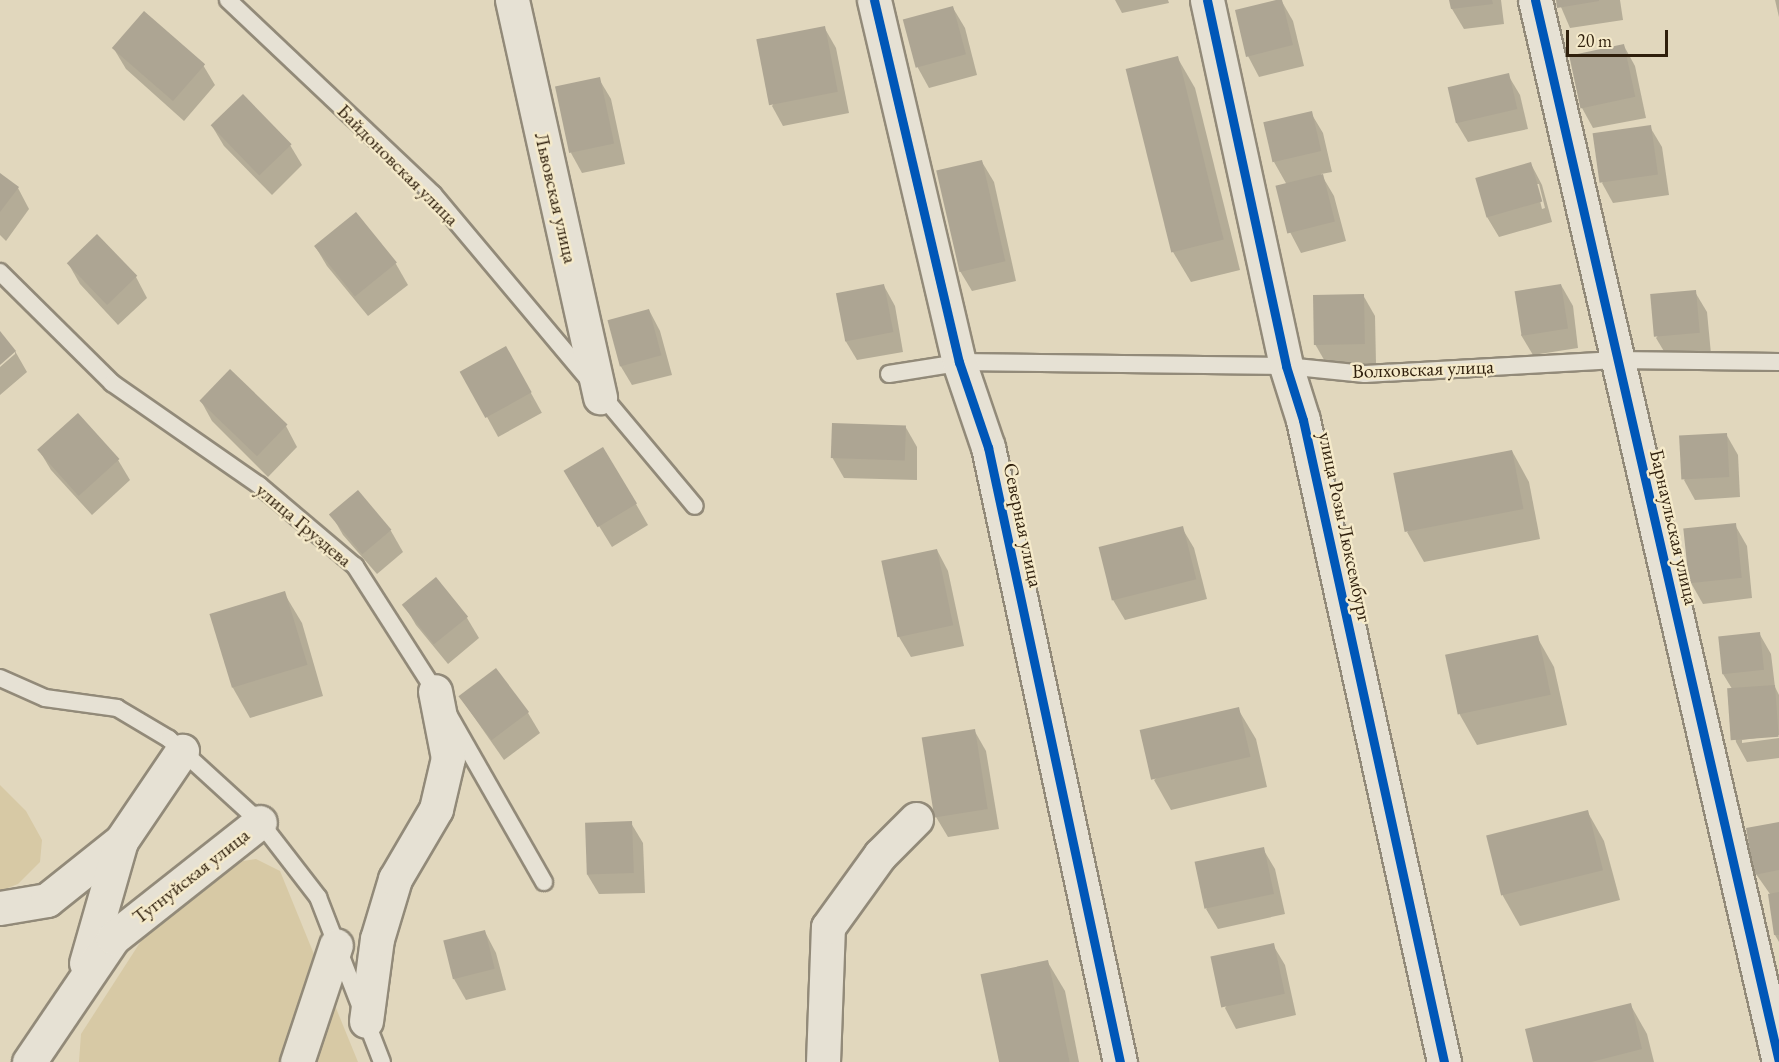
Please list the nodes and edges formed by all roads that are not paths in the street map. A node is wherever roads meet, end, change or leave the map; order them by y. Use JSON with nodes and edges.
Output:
{"nodes":[{"id":1,"x":228,"y":0,"type":"edge"},
{"id":2,"x":512,"y":0,"type":"edge"},
{"id":3,"x":874,"y":0,"type":"edge"},
{"id":4,"x":1207,"y":0,"type":"edge"},
{"id":5,"x":1535,"y":0,"type":"edge"},
{"id":6,"x":0,"y":272,"type":"edge"},
{"id":7,"x":1617,"y":360,"type":"junction"},
{"id":8,"x":962,"y":362,"type":"junction"},
{"id":9,"x":1779,"y":362,"type":"edge"},
{"id":10,"x":1286,"y":366,"type":"junction"},
{"id":11,"x":889,"y":374,"type":"dead end"},
{"id":12,"x":600,"y":397,"type":"junction"},
{"id":13,"x":694,"y":506,"type":"dead end"},
{"id":14,"x":0,"y":678,"type":"edge"},
{"id":15,"x":435,"y":691,"type":"junction"},
{"id":16,"x":182,"y":752,"type":"junction"},
{"id":17,"x":915,"y":819,"type":"dead end"},
{"id":18,"x":260,"y":822,"type":"junction"},
{"id":19,"x":121,"y":841,"type":"junction"},
{"id":20,"x":544,"y":882,"type":"dead end"},
{"id":21,"x":0,"y":908,"type":"edge"},
{"id":22,"x":336,"y":945,"type":"junction"},
{"id":23,"x":79,"y":988,"type":"junction"},
{"id":24,"x":366,"y":1021,"type":"junction"},
{"id":25,"x":29,"y":1062,"type":"edge"},
{"id":26,"x":297,"y":1062,"type":"edge"},
{"id":27,"x":381,"y":1062,"type":"edge"},
{"id":28,"x":823,"y":1062,"type":"edge"},
{"id":29,"x":1120,"y":1062,"type":"edge"},
{"id":30,"x":1444,"y":1062,"type":"edge"},
{"id":31,"x":1779,"y":1062,"type":"edge"}],
"edges":[{"from":1,"to":12,"type":"lane","name":"Байдоновская улица"},
{"from":2,"to":12,"type":"street","name":"Львовская улица"},
{"from":3,"to":8,"type":"street","name":"Северная улица"},
{"from":4,"to":10,"type":"street","name":"улица Розы Люксембург"},
{"from":5,"to":7,"type":"street","name":"Барнаульская улица"},
{"from":6,"to":15,"type":"lane","name":"улица Груздева"},
{"from":7,"to":9,"type":"lane","name":"Волховская улица"},
{"from":7,"to":10,"type":"lane","name":"Волховская улица"},
{"from":7,"to":31,"type":"street","name":"Барнаульская улица"},
{"from":8,"to":10,"type":"lane","name":"Волховская улица"},
{"from":8,"to":11,"type":"lane","name":"Волховская улица"},
{"from":8,"to":29,"type":"street","name":"Северная улица"},
{"from":10,"to":30,"type":"street","name":"улица Розы Люксембург"},
{"from":12,"to":13,"type":"lane","name":"Байдоновская улица"},
{"from":14,"to":16,"type":"lane","name":"Тугнуйская улица"},
{"from":15,"to":20,"type":"lane","name":"улица Груздева"},
{"from":15,"to":24,"type":"street"},
{"from":16,"to":18,"type":"lane","name":"Тугнуйская улица"},
{"from":16,"to":19,"type":"street"},
{"from":17,"to":28,"type":"street"},
{"from":18,"to":22,"type":"lane"},
{"from":18,"to":23,"type":"street","name":"Тугнуйская улица"},
{"from":19,"to":21,"type":"street"},
{"from":19,"to":23,"type":"street"},
{"from":22,"to":24,"type":"lane"},
{"from":22,"to":26,"type":"street"},
{"from":23,"to":25,"type":"street","name":"Тугнуйская улица"},
{"from":24,"to":27,"type":"lane"}]}
